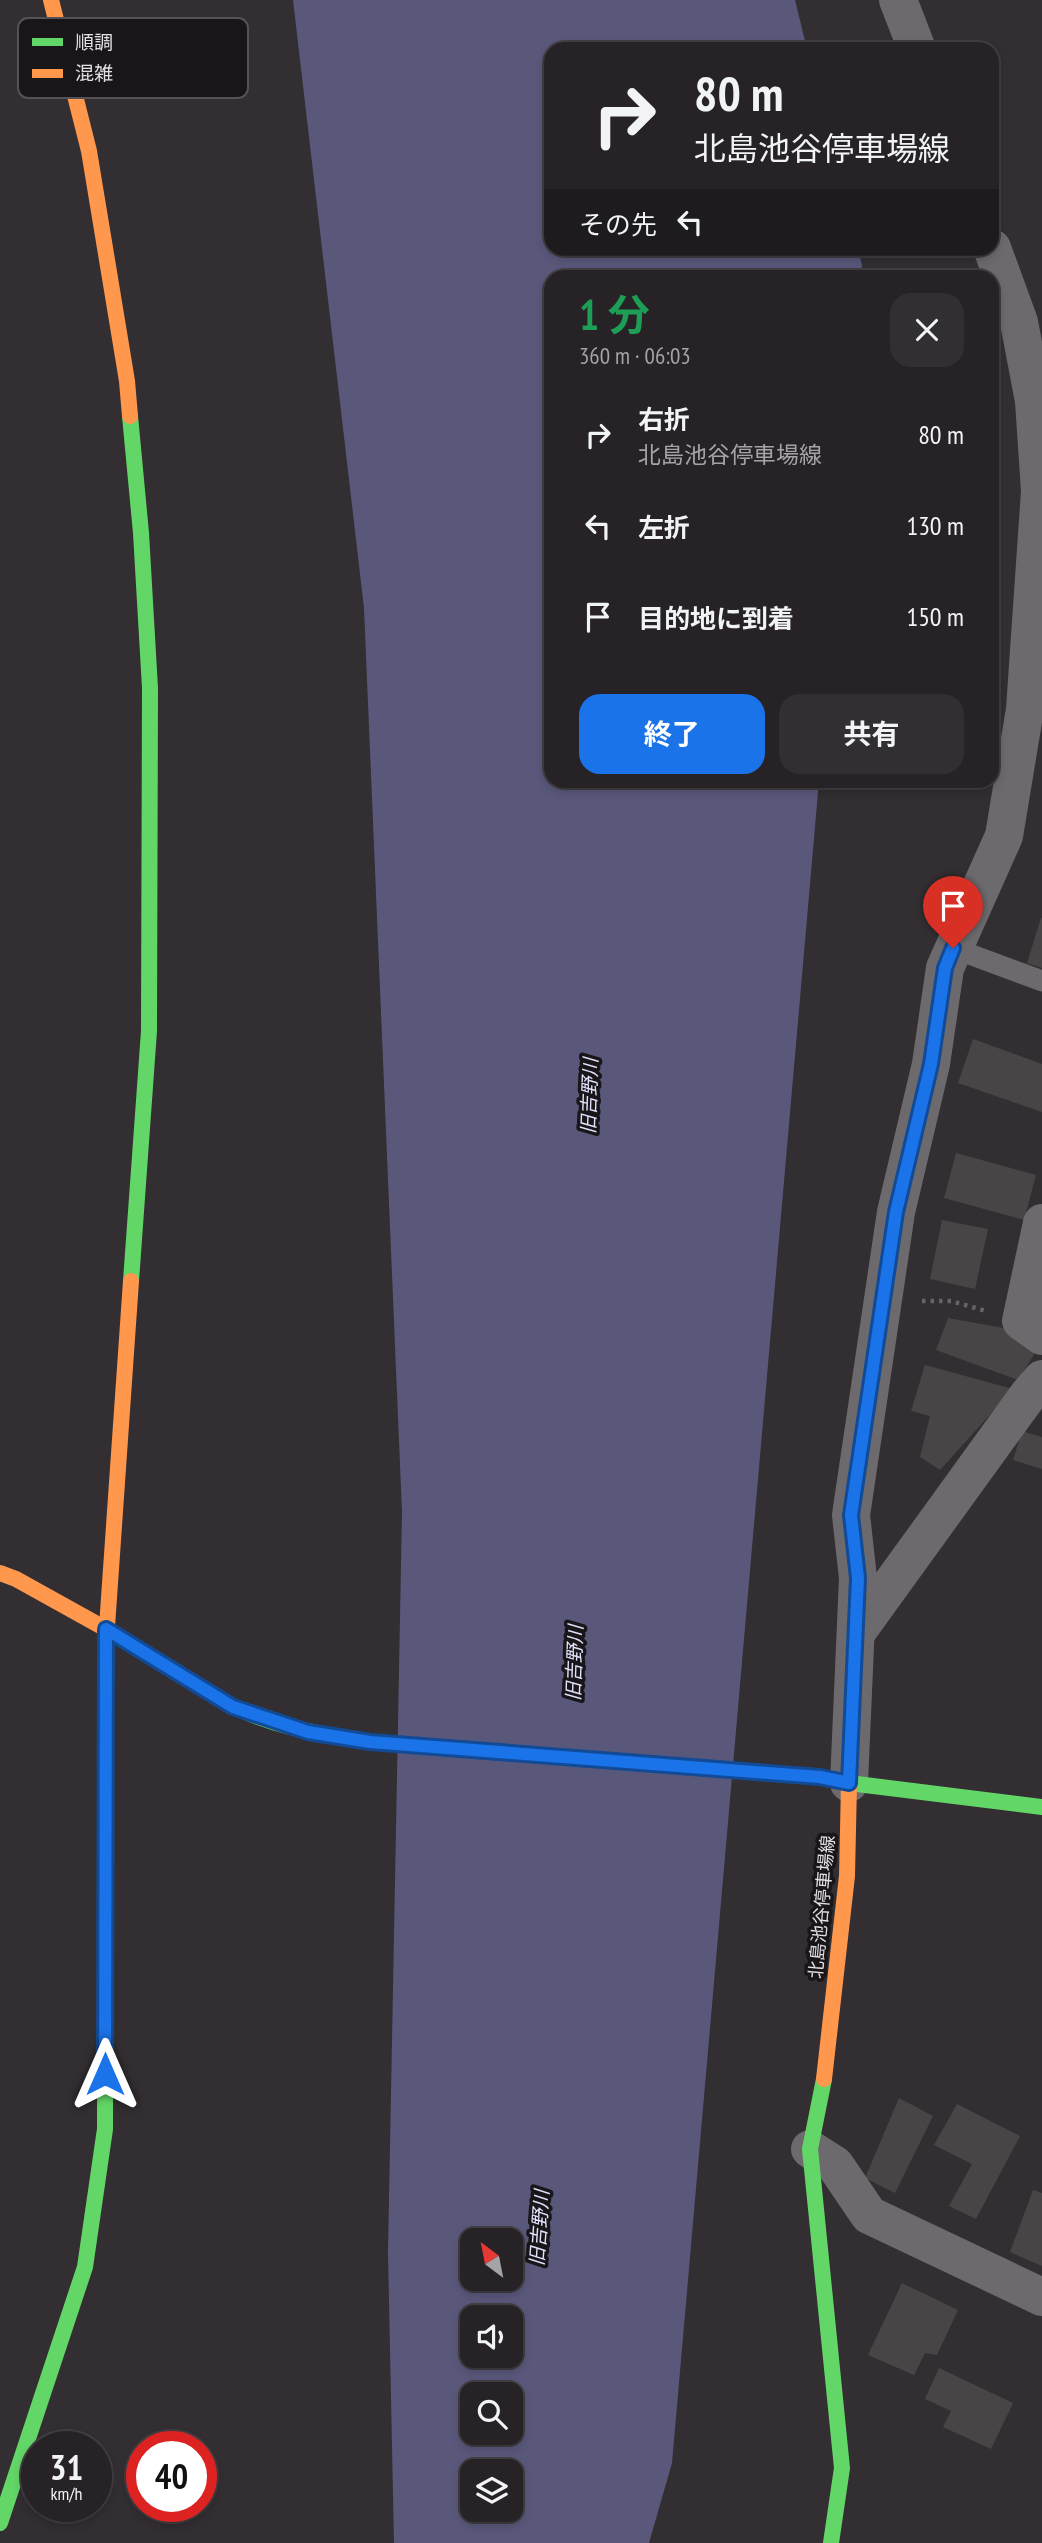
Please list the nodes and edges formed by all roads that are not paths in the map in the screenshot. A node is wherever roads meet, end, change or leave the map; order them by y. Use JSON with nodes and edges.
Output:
{"nodes":[{"id":1,"x":51,"y":0,"type":"edge"},
{"id":2,"x":898,"y":0,"type":"edge"},
{"id":3,"x":56,"y":18,"type":"edge"},
{"id":4,"x":914,"y":42,"type":"edge"},
{"id":5,"x":76,"y":98,"type":"edge"},
{"id":6,"x":995,"y":256,"type":"edge"},
{"id":7,"x":1033,"y":713,"type":"edge"},
{"id":8,"x":953,"y":948,"type":"junction"},
{"id":9,"x":1042,"y":981,"type":"edge"},
{"id":10,"x":1042,"y":1223,"type":"edge"},
{"id":11,"x":1031,"y":1328,"type":"edge"},
{"id":12,"x":1042,"y":1379,"type":"edge"},
{"id":13,"x":0,"y":1573,"type":"edge"},
{"id":14,"x":106,"y":1629,"type":"junction"},
{"id":15,"x":856,"y":1633,"type":"junction"},
{"id":16,"x":834,"y":1780,"type":"junction"},
{"id":17,"x":1042,"y":1807,"type":"edge"},
{"id":18,"x":810,"y":2149,"type":"junction"},
{"id":19,"x":1042,"y":2297,"type":"edge"},
{"id":20,"x":0,"y":2523,"type":"edge"},
{"id":21,"x":831,"y":2543,"type":"edge"}],
"edges":[{"from":1,"to":3,"type":"street"},
{"from":2,"to":4,"type":"street"},
{"from":5,"to":14,"type":"street"},
{"from":6,"to":7,"type":"street"},
{"from":7,"to":8,"type":"street"},
{"from":8,"to":9,"type":"lane"},
{"from":8,"to":15,"type":"street"},
{"from":10,"to":11,"type":"street"},
{"from":12,"to":15,"type":"street"},
{"from":13,"to":14,"type":"street"},
{"from":14,"to":16,"type":"street"},
{"from":14,"to":20,"type":"street"},
{"from":15,"to":16,"type":"street"},
{"from":16,"to":17,"type":"street"},
{"from":16,"to":18,"type":"street","name":"北島池谷停車場線"},
{"from":18,"to":19,"type":"street"},
{"from":18,"to":21,"type":"street","name":"北島池谷停車場線"}]}
